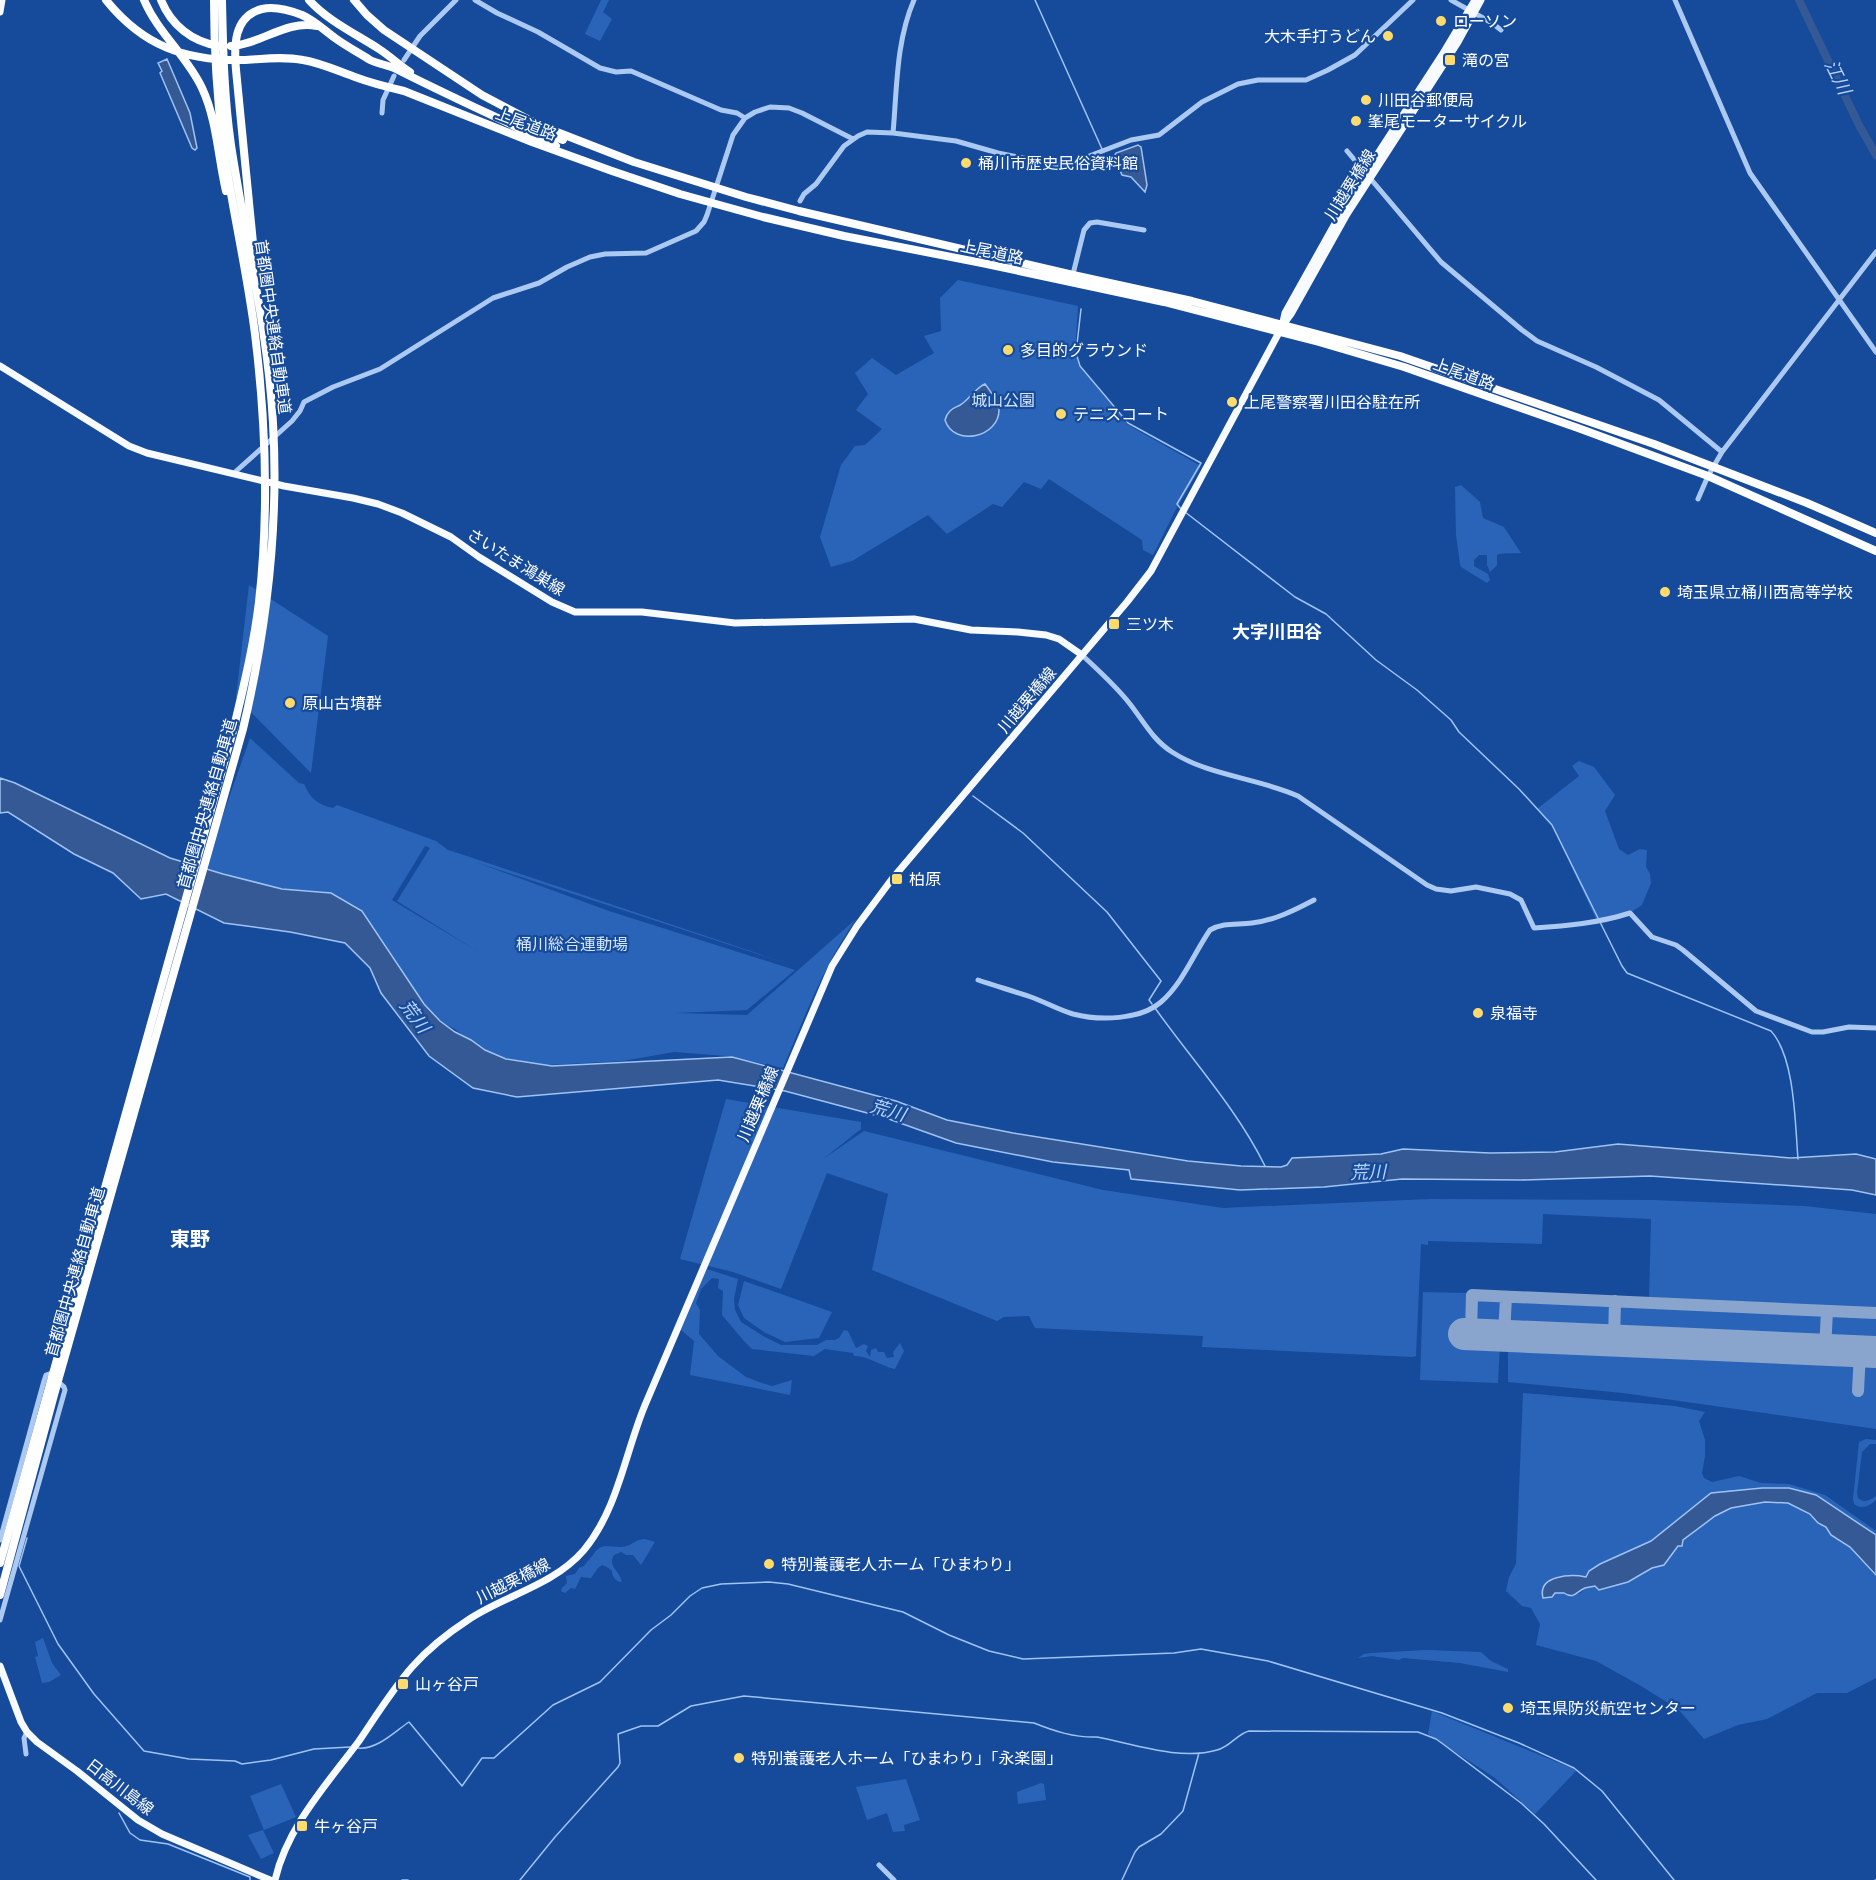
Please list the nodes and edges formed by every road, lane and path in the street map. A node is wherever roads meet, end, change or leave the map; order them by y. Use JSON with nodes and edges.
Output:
{"nodes":[{"id":1,"x":2,"y":0,"type":"edge"},
{"id":2,"x":106,"y":0,"type":"edge"},
{"id":3,"x":144,"y":0,"type":"edge"},
{"id":4,"x":161,"y":0,"type":"edge"},
{"id":5,"x":214,"y":0,"type":"edge"},
{"id":6,"x":222,"y":0,"type":"edge"},
{"id":7,"x":309,"y":0,"type":"edge"},
{"id":8,"x":319,"y":0,"type":"edge"},
{"id":9,"x":354,"y":0,"type":"edge"},
{"id":10,"x":456,"y":0,"type":"edge"},
{"id":11,"x":475,"y":0,"type":"edge"},
{"id":12,"x":914,"y":0,"type":"edge"},
{"id":13,"x":1413,"y":0,"type":"edge"},
{"id":14,"x":1451,"y":0,"type":"edge"},
{"id":15,"x":1475,"y":0,"type":"edge"},
{"id":16,"x":1481,"y":0,"type":"edge"},
{"id":17,"x":1675,"y":0,"type":"edge"},
{"id":18,"x":1473,"y":11,"type":"junction"},
{"id":19,"x":0,"y":12,"type":"edge"},
{"id":20,"x":330,"y":17,"type":"junction"},
{"id":21,"x":324,"y":28,"type":"junction"},
{"id":22,"x":1501,"y":30,"type":"dead end"},
{"id":23,"x":219,"y":37,"type":"junction"},
{"id":24,"x":410,"y":48,"type":"junction"},
{"id":25,"x":404,"y":60,"type":"dead end"},
{"id":26,"x":394,"y":76,"type":"dead end"},
{"id":27,"x":389,"y":87,"type":"junction"},
{"id":28,"x":382,"y":113,"type":"dead end"},
{"id":29,"x":745,"y":118,"type":"junction"},
{"id":30,"x":893,"y":133,"type":"junction"},
{"id":31,"x":853,"y":139,"type":"junction"},
{"id":32,"x":1347,"y":151,"type":"dead end"},
{"id":33,"x":634,"y":162,"type":"junction"},
{"id":34,"x":612,"y":171,"type":"junction"},
{"id":35,"x":1367,"y":175,"type":"junction"},
{"id":36,"x":230,"y":179,"type":"junction"},
{"id":37,"x":716,"y":188,"type":"junction"},
{"id":38,"x":800,"y":201,"type":"dead end"},
{"id":39,"x":711,"y":202,"type":"junction"},
{"id":40,"x":1144,"y":230,"type":"dead end"},
{"id":41,"x":1876,"y":252,"type":"edge"},
{"id":42,"x":1072,"y":279,"type":"junction"},
{"id":43,"x":1839,"y":300,"type":"junction"},
{"id":44,"x":1281,"y":328,"type":"junction"},
{"id":45,"x":266,"y":346,"type":"junction"},
{"id":46,"x":1876,"y":352,"type":"edge"},
{"id":47,"x":0,"y":366,"type":"edge"},
{"id":48,"x":1722,"y":452,"type":"junction"},
{"id":49,"x":1713,"y":467,"type":"junction"},
{"id":50,"x":234,"y":473,"type":"junction"},
{"id":51,"x":1708,"y":476,"type":"junction"},
{"id":52,"x":1698,"y":499,"type":"dead end"},
{"id":53,"x":1876,"y":533,"type":"edge"},
{"id":54,"x":1876,"y":551,"type":"edge"},
{"id":55,"x":1082,"y":655,"type":"junction"},
{"id":56,"x":1314,"y":900,"type":"dead end"},
{"id":57,"x":978,"y":980,"type":"dead end"},
{"id":58,"x":1876,"y":1028,"type":"edge"},
{"id":59,"x":0,"y":1540,"type":"edge"},
{"id":60,"x":0,"y":1563,"type":"edge"},
{"id":61,"x":0,"y":1595,"type":"edge"},
{"id":62,"x":0,"y":1620,"type":"edge"},
{"id":63,"x":0,"y":1666,"type":"edge"},
{"id":64,"x":27,"y":1732,"type":"junction"},
{"id":65,"x":26,"y":1754,"type":"dead end"},
{"id":66,"x":879,"y":1865,"type":"dead end"},
{"id":67,"x":272,"y":1880,"type":"edge"},
{"id":68,"x":894,"y":1880,"type":"edge"}],
"edges":[{"from":1,"to":19,"type":"main road"},
{"from":2,"to":27,"type":"highway","name":"上尾道路"},
{"from":3,"to":36,"type":"highway"},
{"from":4,"to":21,"type":"highway"},
{"from":5,"to":23,"type":"highway","name":"首都圏中央連絡自動車道"},
{"from":6,"to":23,"type":"highway","name":"首都圏中央連絡自動車道"},
{"from":7,"to":20,"type":"highway"},
{"from":8,"to":20,"type":"highway"},
{"from":9,"to":24,"type":"highway","name":"上尾道路"},
{"from":10,"to":24,"type":"street"},
{"from":11,"to":29,"type":"street"},
{"from":12,"to":30,"type":"street"},
{"from":13,"to":30,"type":"street"},
{"from":14,"to":18,"type":"street"},
{"from":15,"to":18,"type":"main road","name":"川越栗橋線"},
{"from":16,"to":18,"type":"main road","name":"川越栗橋線"},
{"from":17,"to":43,"type":"street"},
{"from":18,"to":22,"type":"street"},
{"from":18,"to":35,"type":"main road","name":"川越栗橋線"},
{"from":20,"to":33,"type":"highway"},
{"from":21,"to":34,"type":"highway"},
{"from":21,"to":45,"type":"highway"},
{"from":23,"to":36,"type":"highway","name":"首都圏中央連絡自動車道"},
{"from":24,"to":25,"type":"street"},
{"from":24,"to":33,"type":"highway","name":"上尾道路"},
{"from":26,"to":27,"type":"street"},
{"from":27,"to":28,"type":"street"},
{"from":27,"to":34,"type":"highway","name":"上尾道路"},
{"from":29,"to":31,"type":"street"},
{"from":29,"to":37,"type":"street"},
{"from":30,"to":31,"type":"street"},
{"from":31,"to":38,"type":"street"},
{"from":32,"to":35,"type":"street"},
{"from":33,"to":37,"type":"highway","name":"上尾道路"},
{"from":34,"to":39,"type":"highway","name":"上尾道路"},
{"from":35,"to":44,"type":"main road","name":"川越栗橋線"},
{"from":35,"to":48,"type":"street"},
{"from":36,"to":45,"type":"highway","name":"首都圏中央連絡自動車道"},
{"from":36,"to":60,"type":"highway","name":"首都圏中央連絡自動車道"},
{"from":37,"to":39,"type":"street"},
{"from":37,"to":42,"type":"highway","name":"上尾道路"},
{"from":39,"to":42,"type":"highway","name":"上尾道路"},
{"from":39,"to":50,"type":"street"},
{"from":40,"to":42,"type":"street"},
{"from":41,"to":43,"type":"street"},
{"from":42,"to":44,"type":"highway","name":"上尾道路"},
{"from":43,"to":46,"type":"street"},
{"from":43,"to":48,"type":"street"},
{"from":44,"to":49,"type":"highway","name":"上尾道路"},
{"from":44,"to":51,"type":"highway","name":"上尾道路"},
{"from":44,"to":55,"type":"main road","name":"川越栗橋線"},
{"from":45,"to":61,"type":"highway","name":"首都圏中央連絡自動車道"},
{"from":47,"to":50,"type":"main road","name":"さいたま鴻巣線"},
{"from":48,"to":49,"type":"street"},
{"from":49,"to":51,"type":"street"},
{"from":49,"to":53,"type":"highway","name":"上尾道路"},
{"from":50,"to":55,"type":"main road","name":"さいたま鴻巣線"},
{"from":51,"to":52,"type":"street"},
{"from":51,"to":54,"type":"highway","name":"上尾道路"},
{"from":55,"to":58,"type":"street"},
{"from":55,"to":67,"type":"main road","name":"川越栗橋線"},
{"from":56,"to":57,"type":"street"},
{"from":59,"to":62,"type":"street"},
{"from":63,"to":64,"type":"main road","name":"日高川島線"},
{"from":64,"to":65,"type":"street"},
{"from":64,"to":67,"type":"main road","name":"日高川島線"},
{"from":66,"to":68,"type":"street"}]}
